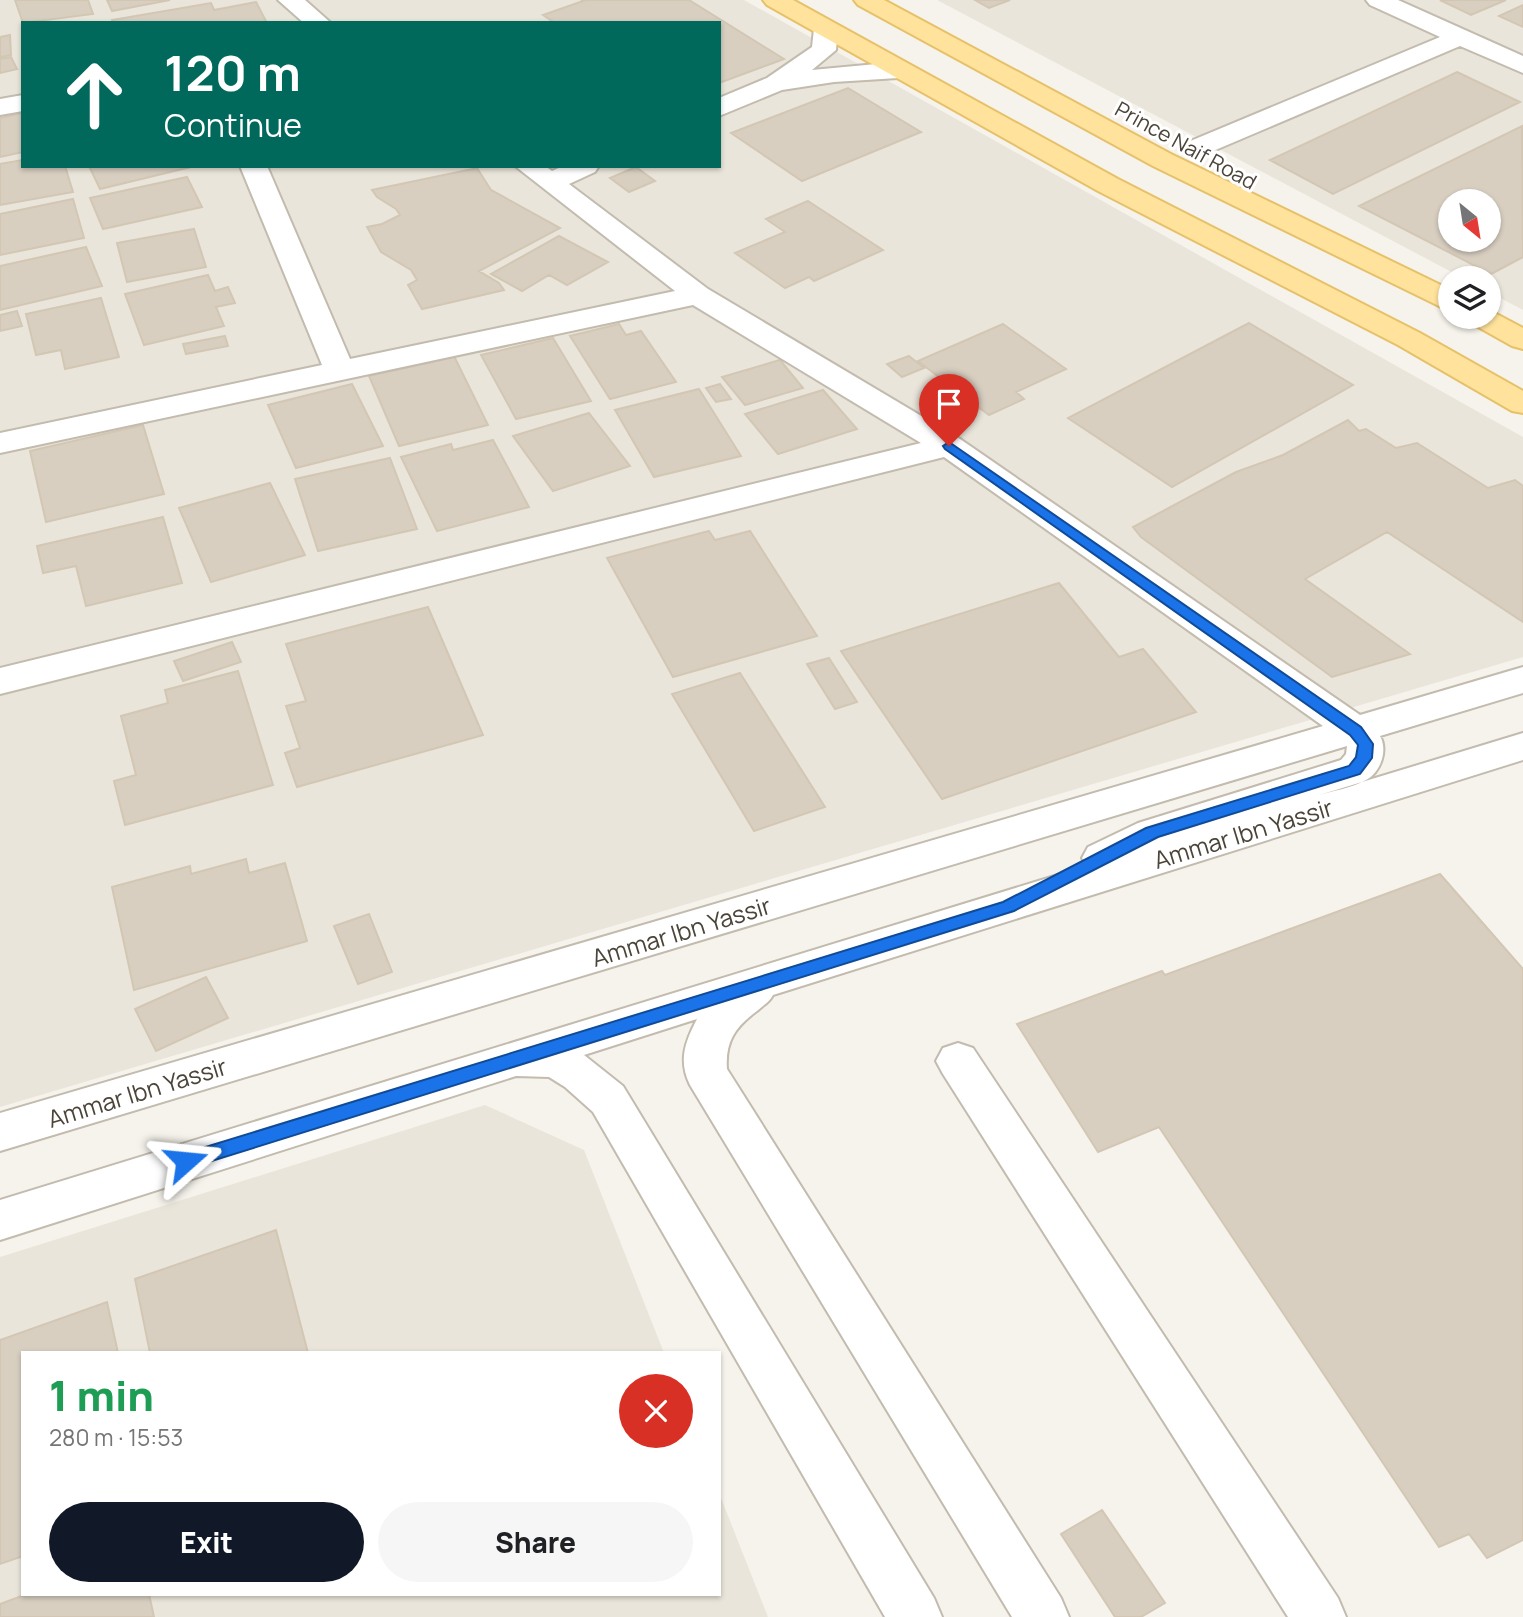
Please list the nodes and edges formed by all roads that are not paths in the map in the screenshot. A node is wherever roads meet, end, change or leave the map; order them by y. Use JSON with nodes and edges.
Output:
{"nodes":[{"id":1,"x":290,"y":0,"type":"edge"},
{"id":2,"x":775,"y":0,"type":"edge"},
{"id":3,"x":818,"y":0,"type":"edge"},
{"id":4,"x":866,"y":0,"type":"edge"},
{"id":5,"x":915,"y":0,"type":"edge"},
{"id":6,"x":1378,"y":0,"type":"edge"},
{"id":7,"x":316,"y":21,"type":"edge"},
{"id":8,"x":826,"y":29,"type":"junction"},
{"id":9,"x":1460,"y":37,"type":"junction"},
{"id":10,"x":1523,"y":65,"type":"edge"},
{"id":11,"x":898,"y":70,"type":"junction"},
{"id":12,"x":1050,"y":71,"type":"dead end"},
{"id":13,"x":776,"y":83,"type":"junction"},
{"id":14,"x":21,"y":103,"type":"edge"},
{"id":15,"x":0,"y":107,"type":"edge"},
{"id":16,"x":721,"y":107,"type":"edge"},
{"id":17,"x":1167,"y":147,"type":"junction"},
{"id":18,"x":1196,"y":148,"type":"junction"},
{"id":19,"x":254,"y":168,"type":"edge"},
{"id":20,"x":574,"y":168,"type":"edge"},
{"id":21,"x":539,"y":174,"type":"edge"},
{"id":22,"x":1438,"y":292,"type":"edge"},
{"id":23,"x":1438,"y":293,"type":"edge"},
{"id":24,"x":698,"y":295,"type":"junction"},
{"id":25,"x":1501,"y":328,"type":"edge"},
{"id":26,"x":1409,"y":338,"type":"junction"},
{"id":27,"x":1523,"y":340,"type":"edge"},
{"id":28,"x":340,"y":371,"type":"junction"},
{"id":29,"x":1523,"y":404,"type":"edge"},
{"id":30,"x":0,"y":443,"type":"edge"},
{"id":31,"x":949,"y":446,"type":"junction"},
{"id":32,"x":1523,"y":680,"type":"edge"},
{"id":33,"x":0,"y":681,"type":"edge"},
{"id":34,"x":1356,"y":731,"type":"junction"},
{"id":35,"x":1523,"y":746,"type":"edge"},
{"id":36,"x":1008,"y":906,"type":"junction"},
{"id":37,"x":774,"y":980,"type":"junction"},
{"id":38,"x":504,"y":1061,"type":"junction"},
{"id":39,"x":958,"y":1061,"type":"dead end"},
{"id":40,"x":0,"y":1132,"type":"edge"},
{"id":41,"x":0,"y":1220,"type":"edge"},
{"id":42,"x":915,"y":1617,"type":"edge"},
{"id":43,"x":1042,"y":1617,"type":"edge"},
{"id":44,"x":1320,"y":1617,"type":"edge"}],
"edges":[{"from":1,"to":7,"type":"street"},
{"from":2,"to":8,"type":"main road"},
{"from":3,"to":26,"type":"main road"},
{"from":4,"to":17,"type":"main road"},
{"from":5,"to":12,"type":"main road"},
{"from":6,"to":9,"type":"street"},
{"from":8,"to":11,"type":"main road"},
{"from":8,"to":13,"type":"street"},
{"from":9,"to":10,"type":"street"},
{"from":9,"to":18,"type":"street"},
{"from":11,"to":13,"type":"street"},
{"from":11,"to":26,"type":"main road"},
{"from":13,"to":16,"type":"street"},
{"from":14,"to":15,"type":"street"},
{"from":17,"to":18,"type":"main road","name":"Prince Naif Road"},
{"from":17,"to":23,"type":"main road"},
{"from":18,"to":22,"type":"main road","name":"Prince Naif Road"},
{"from":19,"to":28,"type":"street"},
{"from":20,"to":21,"type":"street"},
{"from":21,"to":24,"type":"street"},
{"from":24,"to":28,"type":"street"},
{"from":24,"to":31,"type":"street"},
{"from":25,"to":27,"type":"main road"},
{"from":26,"to":29,"type":"main road"},
{"from":28,"to":30,"type":"street"},
{"from":31,"to":33,"type":"street"},
{"from":31,"to":34,"type":"street"},
{"from":32,"to":34,"type":"street","name":"Ammar Ibn Yassir"},
{"from":34,"to":36,"type":"street"},
{"from":34,"to":40,"type":"street","name":"Ammar Ibn Yassir"},
{"from":35,"to":36,"type":"street","name":"Ammar Ibn Yassir"},
{"from":36,"to":37,"type":"street","name":"Ammar Ibn Yassir"},
{"from":37,"to":38,"type":"street","name":"Ammar Ibn Yassir"},
{"from":37,"to":43,"type":"street"},
{"from":38,"to":41,"type":"street","name":"Ammar Ibn Yassir"},
{"from":38,"to":42,"type":"street"},
{"from":39,"to":44,"type":"street"}]}
